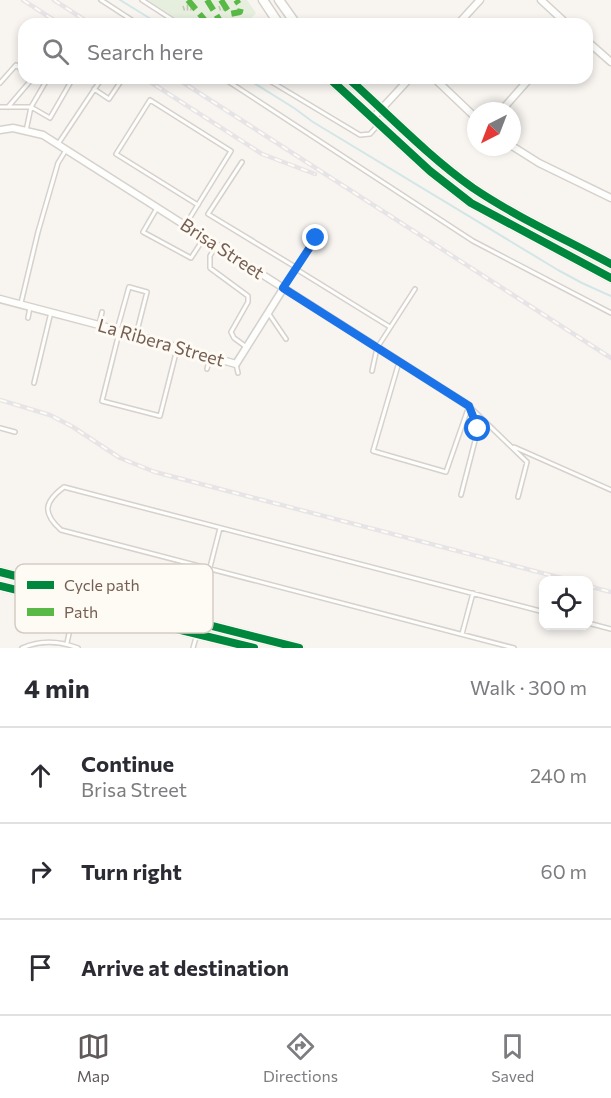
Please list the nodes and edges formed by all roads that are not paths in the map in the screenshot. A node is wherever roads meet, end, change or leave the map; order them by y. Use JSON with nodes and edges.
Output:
{"nodes":[{"id":1,"x":101,"y":0,"type":"edge"},
{"id":2,"x":142,"y":0,"type":"edge"},
{"id":3,"x":264,"y":0,"type":"edge"},
{"id":4,"x":279,"y":0,"type":"edge"},
{"id":5,"x":480,"y":0,"type":"edge"},
{"id":6,"x":541,"y":0,"type":"edge"},
{"id":7,"x":129,"y":18,"type":"edge"},
{"id":8,"x":170,"y":18,"type":"edge"},
{"id":9,"x":275,"y":18,"type":"edge"},
{"id":10,"x":292,"y":18,"type":"edge"},
{"id":11,"x":464,"y":18,"type":"edge"},
{"id":12,"x":560,"y":18,"type":"edge"},
{"id":13,"x":593,"y":46,"type":"edge"},
{"id":14,"x":611,"y":62,"type":"edge"},
{"id":15,"x":18,"y":67,"type":"edge"},
{"id":16,"x":0,"y":83,"type":"edge"},
{"id":17,"x":27,"y":84,"type":"edge"},
{"id":18,"x":44,"y":84,"type":"edge"},
{"id":19,"x":70,"y":84,"type":"edge"},
{"id":20,"x":98,"y":84,"type":"edge"},
{"id":21,"x":119,"y":84,"type":"edge"},
{"id":22,"x":232,"y":84,"type":"edge"},
{"id":23,"x":275,"y":84,"type":"edge"},
{"id":24,"x":336,"y":84,"type":"edge"},
{"id":25,"x":355,"y":84,"type":"edge"},
{"id":26,"x":405,"y":84,"type":"edge"},
{"id":27,"x":440,"y":84,"type":"edge"},
{"id":28,"x":525,"y":84,"type":"edge"},
{"id":29,"x":94,"y":90,"type":"junction"},
{"id":30,"x":509,"y":102,"type":"edge"},
{"id":31,"x":0,"y":107,"type":"edge"},
{"id":32,"x":8,"y":107,"type":"junction"},
{"id":33,"x":31,"y":107,"type":"junction"},
{"id":34,"x":382,"y":109,"type":"junction"},
{"id":35,"x":467,"y":109,"type":"edge"},
{"id":36,"x":376,"y":121,"type":"junction"},
{"id":37,"x":0,"y":130,"type":"edge"},
{"id":38,"x":26,"y":131,"type":"junction"},
{"id":39,"x":58,"y":144,"type":"junction"},
{"id":40,"x":66,"y":150,"type":"junction"},
{"id":41,"x":521,"y":152,"type":"edge"},
{"id":42,"x":242,"y":162,"type":"dead end"},
{"id":43,"x":611,"y":198,"type":"edge"},
{"id":44,"x":198,"y":205,"type":"junction"},
{"id":45,"x":157,"y":208,"type":"junction"},
{"id":46,"x":185,"y":226,"type":"junction"},
{"id":47,"x":204,"y":238,"type":"junction"},
{"id":48,"x":316,"y":238,"type":"dead end"},
{"id":49,"x":216,"y":246,"type":"junction"},
{"id":50,"x":611,"y":264,"type":"edge"},
{"id":51,"x":296,"y":268,"type":"junction"},
{"id":52,"x":611,"y":278,"type":"edge"},
{"id":53,"x":283,"y":288,"type":"junction"},
{"id":54,"x":415,"y":289,"type":"dead end"},
{"id":55,"x":0,"y":299,"type":"edge"},
{"id":56,"x":20,"y":304,"type":"junction"},
{"id":57,"x":30,"y":307,"type":"junction"},
{"id":58,"x":51,"y":312,"type":"junction"},
{"id":59,"x":102,"y":312,"type":"dead end"},
{"id":60,"x":268,"y":312,"type":"junction"},
{"id":61,"x":611,"y":313,"type":"edge"},
{"id":62,"x":28,"y":318,"type":"dead end"},
{"id":63,"x":99,"y":325,"type":"junction"},
{"id":64,"x":390,"y":327,"type":"junction"},
{"id":65,"x":119,"y":331,"type":"junction"},
{"id":66,"x":136,"y":335,"type":"junction"},
{"id":67,"x":286,"y":339,"type":"dead end"},
{"id":68,"x":178,"y":347,"type":"junction"},
{"id":69,"x":247,"y":347,"type":"junction"},
{"id":70,"x":377,"y":348,"type":"junction"},
{"id":71,"x":210,"y":357,"type":"junction"},
{"id":72,"x":399,"y":361,"type":"junction"},
{"id":73,"x":236,"y":364,"type":"junction"},
{"id":74,"x":207,"y":369,"type":"dead end"},
{"id":75,"x":372,"y":371,"type":"dead end"},
{"id":76,"x":238,"y":373,"type":"dead end"},
{"id":77,"x":34,"y":383,"type":"dead end"},
{"id":78,"x":469,"y":406,"type":"junction"},
{"id":79,"x":0,"y":428,"type":"edge"},
{"id":80,"x":15,"y":432,"type":"dead end"},
{"id":81,"x":510,"y":445,"type":"junction"},
{"id":82,"x":611,"y":490,"type":"edge"},
{"id":83,"x":461,"y":495,"type":"dead end"},
{"id":84,"x":518,"y":497,"type":"dead end"},
{"id":85,"x":220,"y":528,"type":"junction"},
{"id":86,"x":193,"y":564,"type":"edge"},
{"id":87,"x":210,"y":564,"type":"edge"},
{"id":88,"x":213,"y":569,"type":"edge"},
{"id":89,"x":0,"y":572,"type":"edge"},
{"id":90,"x":15,"y":576,"type":"edge"},
{"id":91,"x":0,"y":586,"type":"edge"},
{"id":92,"x":15,"y":590,"type":"edge"},
{"id":93,"x":473,"y":593,"type":"junction"},
{"id":94,"x":539,"y":611,"type":"edge"},
{"id":95,"x":593,"y":624,"type":"edge"},
{"id":96,"x":213,"y":626,"type":"edge"},
{"id":97,"x":611,"y":629,"type":"edge"},
{"id":98,"x":69,"y":633,"type":"edge"},
{"id":99,"x":193,"y":633,"type":"edge"},
{"id":100,"x":197,"y":634,"type":"junction"},
{"id":101,"x":462,"y":634,"type":"junction"},
{"id":102,"x":67,"y":643,"type":"junction"},
{"id":103,"x":22,"y":648,"type":"edge"},
{"id":104,"x":78,"y":648,"type":"edge"},
{"id":105,"x":193,"y":648,"type":"edge"},
{"id":106,"x":254,"y":648,"type":"edge"},
{"id":107,"x":299,"y":648,"type":"edge"},
{"id":108,"x":514,"y":648,"type":"edge"}],
"edges":[{"from":1,"to":7,"type":"lane"},
{"from":2,"to":8,"type":"lane"},
{"from":3,"to":9,"type":"main road"},
{"from":4,"to":10,"type":"main road"},
{"from":5,"to":11,"type":"street"},
{"from":6,"to":12,"type":"street"},
{"from":13,"to":14,"type":"street"},
{"from":15,"to":16,"type":"lane"},
{"from":17,"to":32,"type":"lane"},
{"from":18,"to":33,"type":"lane"},
{"from":19,"to":33,"type":"lane"},
{"from":20,"to":29,"type":"lane"},
{"from":21,"to":29,"type":"lane"},
{"from":22,"to":61,"type":"lane"},
{"from":23,"to":36,"type":"lane"},
{"from":24,"to":36,"type":"main road"},
{"from":25,"to":34,"type":"main road"},
{"from":26,"to":34,"type":"street"},
{"from":27,"to":35,"type":"street"},
{"from":28,"to":30,"type":"street"},
{"from":29,"to":39,"type":"lane"},
{"from":31,"to":32,"type":"lane"},
{"from":32,"to":33,"type":"lane"},
{"from":33,"to":38,"type":"lane"},
{"from":34,"to":36,"type":"street"},
{"from":34,"to":50,"type":"main road"},
{"from":36,"to":52,"type":"main road"},
{"from":37,"to":38,"type":"street","name":"Brisa Street"},
{"from":38,"to":39,"type":"street","name":"Brisa Street"},
{"from":39,"to":40,"type":"street","name":"Brisa Street"},
{"from":40,"to":45,"type":"street","name":"Brisa Street"},
{"from":40,"to":56,"type":"lane"},
{"from":41,"to":43,"type":"street"},
{"from":42,"to":51,"type":"lane"},
{"from":44,"to":44,"type":"lane"},
{"from":44,"to":46,"type":"lane"},
{"from":45,"to":46,"type":"street","name":"Brisa Street"},
{"from":45,"to":47,"type":"lane"},
{"from":46,"to":47,"type":"street","name":"Brisa Street"},
{"from":47,"to":49,"type":"street","name":"Brisa Street"},
{"from":48,"to":51,"type":"lane"},
{"from":49,"to":53,"type":"street","name":"Brisa Street"},
{"from":49,"to":69,"type":"lane"},
{"from":51,"to":53,"type":"lane"},
{"from":51,"to":64,"type":"lane"},
{"from":53,"to":60,"type":"street","name":"La Ribera Street"},
{"from":53,"to":70,"type":"street","name":"Brisa Street"},
{"from":54,"to":64,"type":"lane"},
{"from":55,"to":56,"type":"street","name":"La Ribera Street"},
{"from":56,"to":57,"type":"street","name":"La Ribera Street"},
{"from":57,"to":58,"type":"street","name":"La Ribera Street"},
{"from":57,"to":62,"type":"lane"},
{"from":58,"to":63,"type":"street","name":"La Ribera Street"},
{"from":58,"to":77,"type":"lane"},
{"from":59,"to":63,"type":"lane"},
{"from":60,"to":67,"type":"lane"},
{"from":60,"to":69,"type":"street","name":"La Ribera Street"},
{"from":63,"to":65,"type":"street","name":"La Ribera Street"},
{"from":64,"to":70,"type":"lane"},
{"from":65,"to":66,"type":"street","name":"La Ribera Street"},
{"from":65,"to":66,"type":"lane"},
{"from":65,"to":68,"type":"lane"},
{"from":66,"to":68,"type":"street","name":"La Ribera Street"},
{"from":68,"to":71,"type":"street","name":"La Ribera Street"},
{"from":69,"to":73,"type":"street","name":"La Ribera Street"},
{"from":70,"to":72,"type":"street","name":"Brisa Street"},
{"from":70,"to":75,"type":"lane"},
{"from":71,"to":73,"type":"street","name":"La Ribera Street"},
{"from":71,"to":74,"type":"lane"},
{"from":72,"to":78,"type":"street","name":"Brisa Street"},
{"from":72,"to":78,"type":"lane"},
{"from":73,"to":76,"type":"lane"},
{"from":78,"to":81,"type":"lane"},
{"from":78,"to":83,"type":"lane"},
{"from":79,"to":80,"type":"lane"},
{"from":81,"to":82,"type":"lane"},
{"from":81,"to":84,"type":"lane"},
{"from":85,"to":86,"type":"lane"},
{"from":85,"to":87,"type":"lane"},
{"from":85,"to":93,"type":"lane"},
{"from":88,"to":101,"type":"lane"},
{"from":89,"to":90,"type":"main road"},
{"from":91,"to":92,"type":"main road"},
{"from":93,"to":94,"type":"lane"},
{"from":93,"to":101,"type":"lane"},
{"from":95,"to":97,"type":"lane"},
{"from":96,"to":107,"type":"main road"},
{"from":98,"to":102,"type":"lane"},
{"from":99,"to":100,"type":"main road"},
{"from":100,"to":105,"type":"lane"},
{"from":100,"to":106,"type":"main road"},
{"from":101,"to":108,"type":"lane"},
{"from":102,"to":103,"type":"lane"},
{"from":102,"to":104,"type":"lane"}]}
